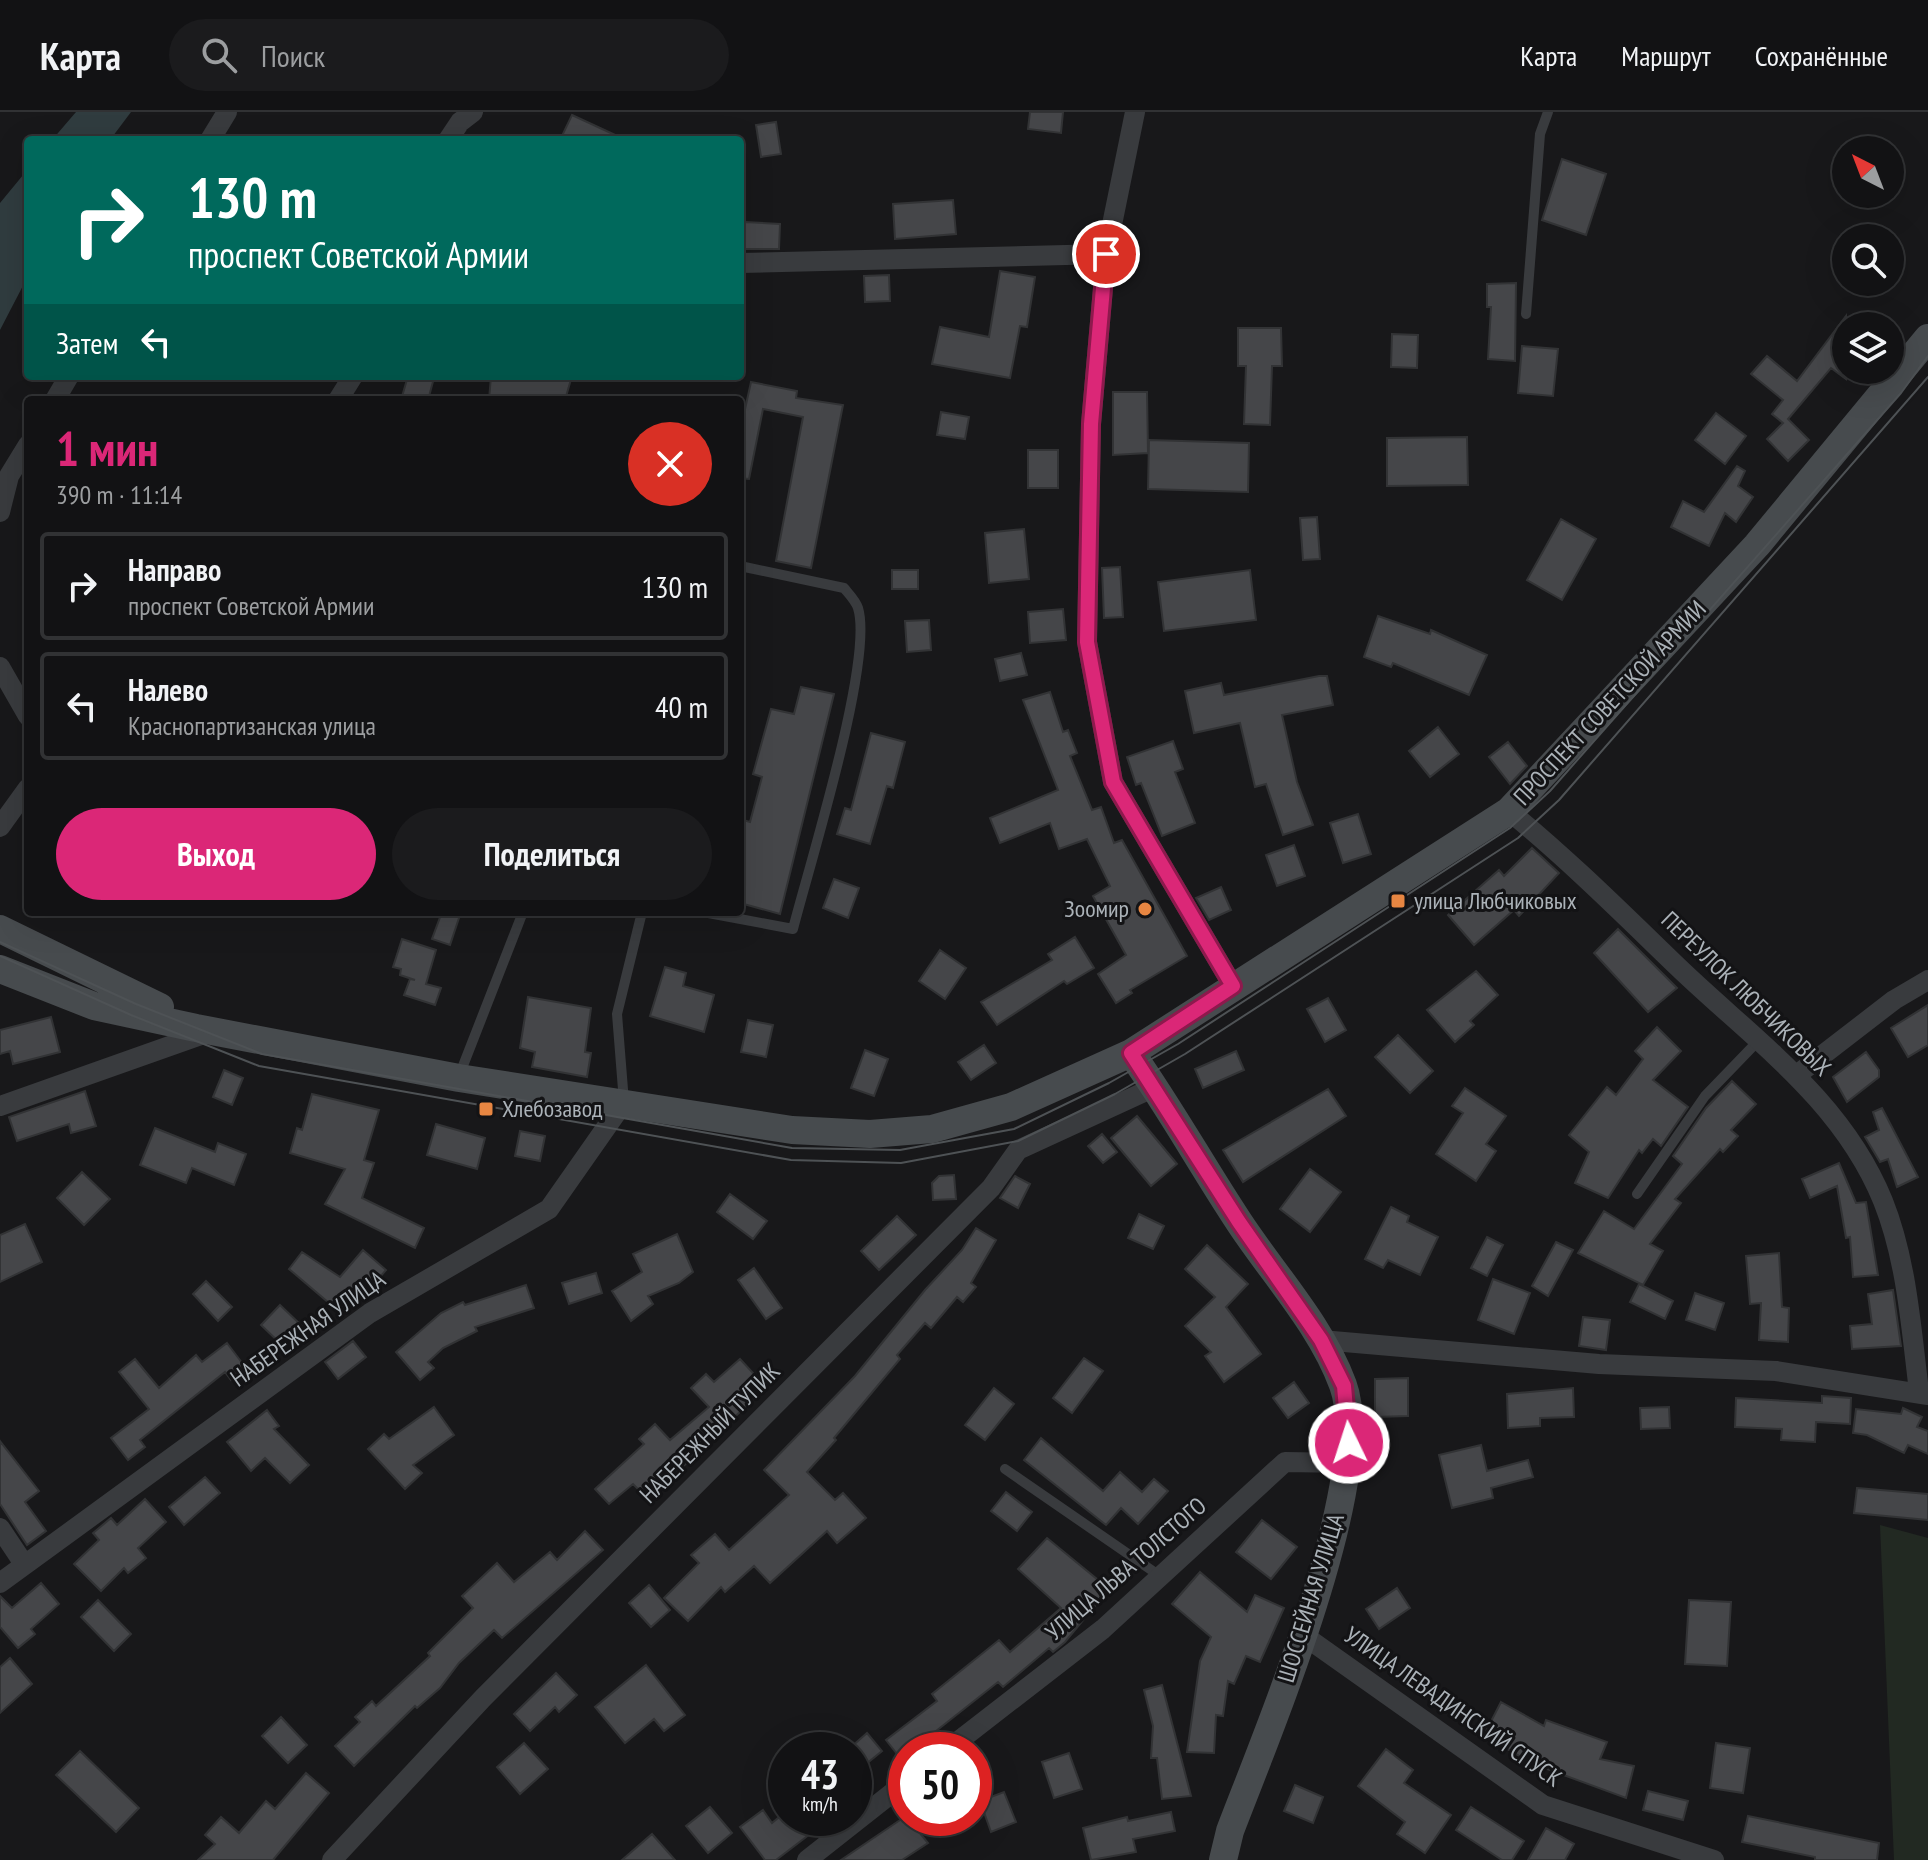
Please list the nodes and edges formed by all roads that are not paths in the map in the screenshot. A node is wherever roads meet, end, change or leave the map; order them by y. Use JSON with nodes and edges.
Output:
{"nodes":[{"id":1,"x":227,"y":112,"type":"edge"},
{"id":2,"x":473,"y":112,"type":"edge"},
{"id":3,"x":1135,"y":112,"type":"edge"},
{"id":4,"x":1548,"y":112,"type":"edge"},
{"id":5,"x":212,"y":136,"type":"edge"},
{"id":6,"x":451,"y":136,"type":"edge"},
{"id":7,"x":1106,"y":254,"type":"junction"},
{"id":8,"x":744,"y":263,"type":"edge"},
{"id":9,"x":1526,"y":314,"type":"dead end"},
{"id":10,"x":1928,"y":338,"type":"edge"},
{"id":11,"x":24,"y":452,"type":"edge"},
{"id":12,"x":0,"y":512,"type":"edge"},
{"id":13,"x":744,"y":567,"type":"edge"},
{"id":14,"x":0,"y":667,"type":"edge"},
{"id":15,"x":24,"y":709,"type":"edge"},
{"id":16,"x":24,"y":794,"type":"edge"},
{"id":17,"x":1509,"y":811,"type":"junction"},
{"id":18,"x":0,"y":827,"type":"edge"},
{"id":19,"x":521,"y":916,"type":"edge"},
{"id":20,"x":641,"y":916,"type":"edge"},
{"id":21,"x":724,"y":916,"type":"edge"},
{"id":22,"x":0,"y":929,"type":"edge"},
{"id":23,"x":0,"y":969,"type":"edge"},
{"id":24,"x":1928,"y":980,"type":"edge"},
{"id":25,"x":1233,"y":986,"type":"junction"},
{"id":26,"x":212,"y":1031,"type":"junction"},
{"id":27,"x":1760,"y":1039,"type":"junction"},
{"id":28,"x":1131,"y":1053,"type":"junction"},
{"id":29,"x":1798,"y":1074,"type":"junction"},
{"id":30,"x":459,"y":1078,"type":"junction"},
{"id":31,"x":1155,"y":1087,"type":"junction"},
{"id":32,"x":624,"y":1102,"type":"junction"},
{"id":33,"x":0,"y":1106,"type":"edge"},
{"id":34,"x":1637,"y":1194,"type":"dead end"},
{"id":35,"x":1321,"y":1340,"type":"junction"},
{"id":36,"x":1924,"y":1393,"type":"edge"},
{"id":37,"x":1349,"y":1463,"type":"junction"},
{"id":38,"x":1005,"y":1469,"type":"dead end"},
{"id":39,"x":0,"y":1528,"type":"edge"},
{"id":40,"x":24,"y":1564,"type":"junction"},
{"id":41,"x":1160,"y":1576,"type":"junction"},
{"id":42,"x":0,"y":1583,"type":"edge"},
{"id":43,"x":1303,"y":1635,"type":"junction"},
{"id":44,"x":970,"y":1732,"type":"edge"},
{"id":45,"x":888,"y":1796,"type":"edge"},
{"id":46,"x":332,"y":1860,"type":"edge"},
{"id":47,"x":807,"y":1860,"type":"edge"},
{"id":48,"x":1223,"y":1860,"type":"edge"},
{"id":49,"x":1714,"y":1860,"type":"edge"}],
"edges":[{"from":1,"to":5,"type":"street"},
{"from":2,"to":6,"type":"street"},
{"from":3,"to":7,"type":"street"},
{"from":4,"to":9,"type":"lane"},
{"from":7,"to":8,"type":"street"},
{"from":7,"to":25,"type":"street"},
{"from":10,"to":17,"type":"main road","name":"ПРОСПЕКТ СОВЕТСКОЙ АРМИИ"},
{"from":11,"to":12,"type":"street"},
{"from":13,"to":21,"type":"lane"},
{"from":14,"to":15,"type":"street"},
{"from":16,"to":18,"type":"street"},
{"from":17,"to":25,"type":"main road","name":"ПРОСПЕКТ СОВЕТСКОЙ АРМИИ"},
{"from":17,"to":27,"type":"street","name":"ПЕРЕУЛОК ЛЮБЧИКОВЫХ"},
{"from":19,"to":30,"type":"lane"},
{"from":20,"to":32,"type":"lane"},
{"from":22,"to":26,"type":"main road","name":"ПРОСПЕКТ СОВЕТСКОЙ АРМИИ"},
{"from":23,"to":26,"type":"main road","name":"ПРОСПЕКТ СОВЕТСКОЙ АРМИИ"},
{"from":24,"to":29,"type":"street"},
{"from":25,"to":28,"type":"main road","name":"ПРОСПЕКТ СОВЕТСКОЙ АРМИИ"},
{"from":26,"to":30,"type":"main road","name":"ПРОСПЕКТ СОВЕТСКОЙ АРМИИ"},
{"from":26,"to":33,"type":"street"},
{"from":27,"to":29,"type":"street","name":"ПЕРЕУЛОК ЛЮБЧИКОВЫХ"},
{"from":27,"to":34,"type":"lane"},
{"from":28,"to":31,"type":"main road","name":"ШОССЕЙНАЯ УЛИЦА"},
{"from":28,"to":32,"type":"main road","name":"ПРОСПЕКТ СОВЕТСКОЙ АРМИИ"},
{"from":29,"to":36,"type":"street","name":"ПЕРЕУЛОК ЛЮБЧИКОВЫХ"},
{"from":30,"to":32,"type":"main road","name":"ПРОСПЕКТ СОВЕТСКОЙ АРМИИ"},
{"from":31,"to":35,"type":"main road","name":"ШОССЕЙНАЯ УЛИЦА"},
{"from":31,"to":46,"type":"street","name":"НАБЕРЕЖНЫЙ ТУПИК"},
{"from":32,"to":40,"type":"street","name":"НАБЕРЕЖНАЯ УЛИЦА"},
{"from":35,"to":36,"type":"street"},
{"from":35,"to":37,"type":"main road","name":"ШОССЕЙНАЯ УЛИЦА"},
{"from":37,"to":41,"type":"street","name":"УЛИЦА ЛЬВА ТОЛСТОГО"},
{"from":37,"to":43,"type":"main road","name":"ШОССЕЙНАЯ УЛИЦА"},
{"from":38,"to":41,"type":"lane"},
{"from":39,"to":40,"type":"street"},
{"from":40,"to":42,"type":"street","name":"НАБЕРЕЖНАЯ УЛИЦА"},
{"from":41,"to":44,"type":"street","name":"УЛИЦА ЛЬВА ТОЛСТОГО"},
{"from":43,"to":48,"type":"main road","name":"ШОССЕЙНАЯ УЛИЦА"},
{"from":43,"to":49,"type":"street","name":"УЛИЦА ЛЕВАДИНСКИЙ СПУСК"},
{"from":45,"to":47,"type":"street"}]}
